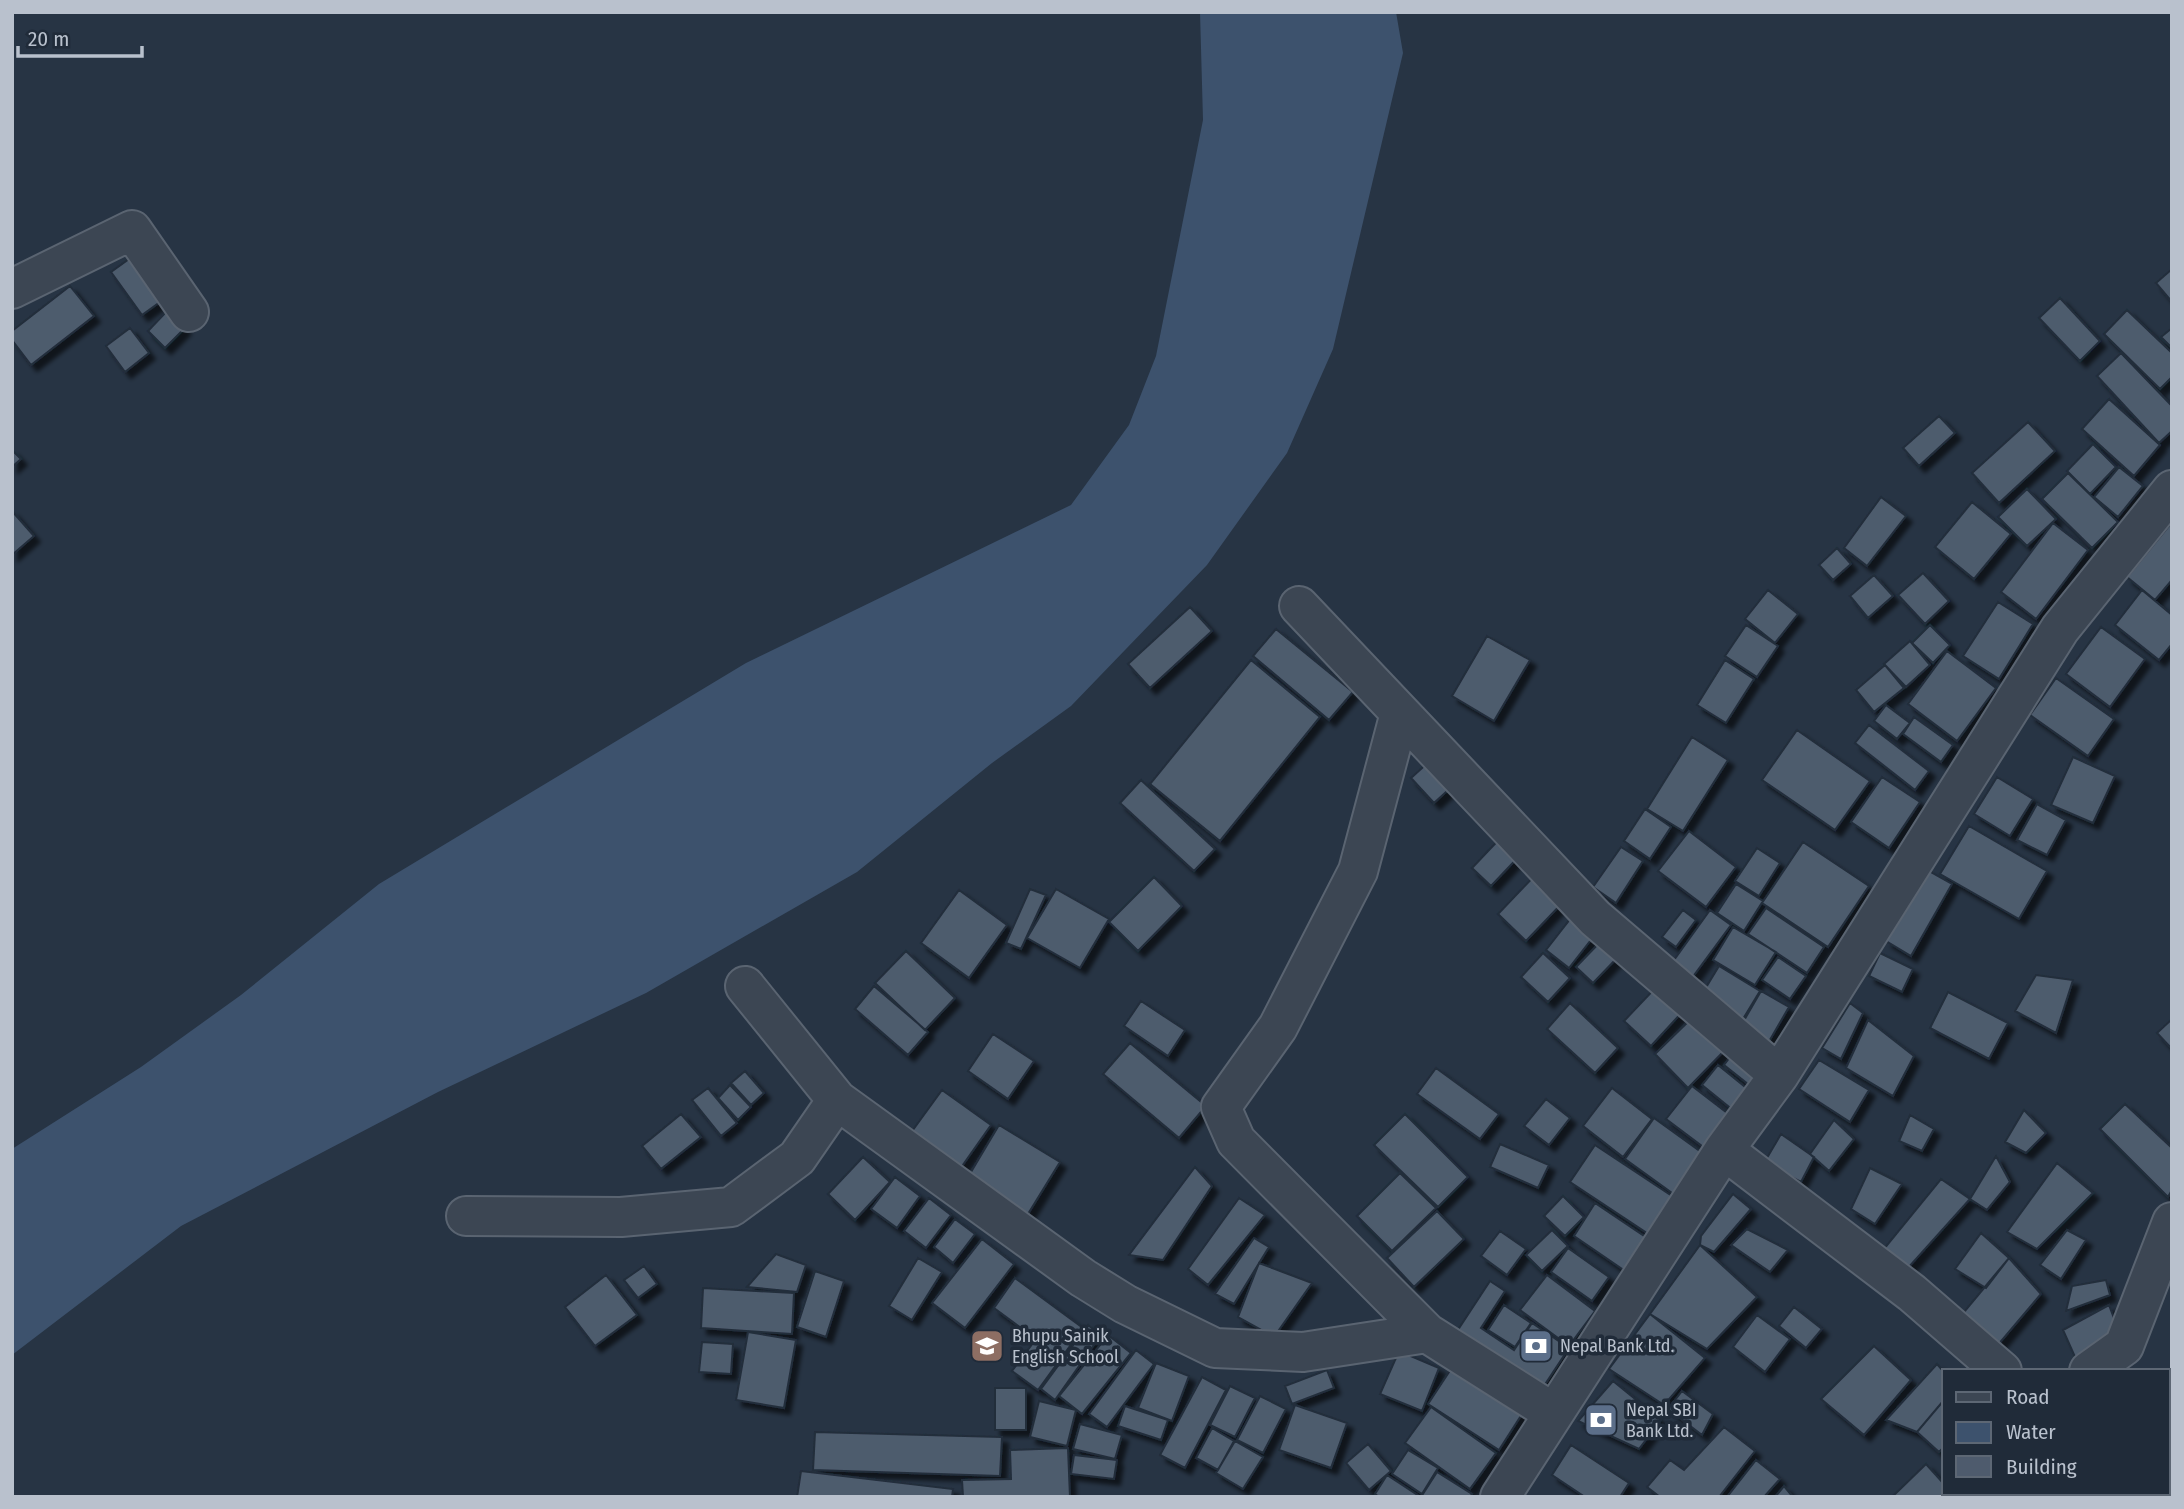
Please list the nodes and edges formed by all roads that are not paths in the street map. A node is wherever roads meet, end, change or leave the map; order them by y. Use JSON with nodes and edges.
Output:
{"nodes":[{"id":1,"x":12,"y":289,"type":"edge"},
{"id":2,"x":189,"y":312,"type":"dead end"},
{"id":3,"x":2172,"y":490,"type":"edge"},
{"id":4,"x":1298,"y":606,"type":"dead end"},
{"id":5,"x":1400,"y":713,"type":"junction"},
{"id":6,"x":745,"y":986,"type":"dead end"},
{"id":7,"x":1779,"y":1075,"type":"junction"},
{"id":8,"x":837,"y":1100,"type":"junction"},
{"id":9,"x":1724,"y":1150,"type":"junction"},
{"id":10,"x":466,"y":1216,"type":"dead end"},
{"id":11,"x":2172,"y":1222,"type":"edge"},
{"id":12,"x":1427,"y":1333,"type":"junction"},
{"id":13,"x":2000,"y":1369,"type":"edge"},
{"id":14,"x":2092,"y":1369,"type":"edge"},
{"id":15,"x":1552,"y":1412,"type":"junction"},
{"id":16,"x":1500,"y":1497,"type":"edge"}],
"edges":[{"from":1,"to":2,"type":"street"},
{"from":3,"to":7,"type":"street"},
{"from":4,"to":5,"type":"street"},
{"from":5,"to":7,"type":"street"},
{"from":5,"to":12,"type":"street"},
{"from":6,"to":8,"type":"street"},
{"from":7,"to":9,"type":"street"},
{"from":8,"to":10,"type":"street"},
{"from":8,"to":12,"type":"street"},
{"from":9,"to":13,"type":"street"},
{"from":9,"to":15,"type":"street"},
{"from":11,"to":14,"type":"street"},
{"from":12,"to":15,"type":"street"},
{"from":15,"to":16,"type":"street"}]}
